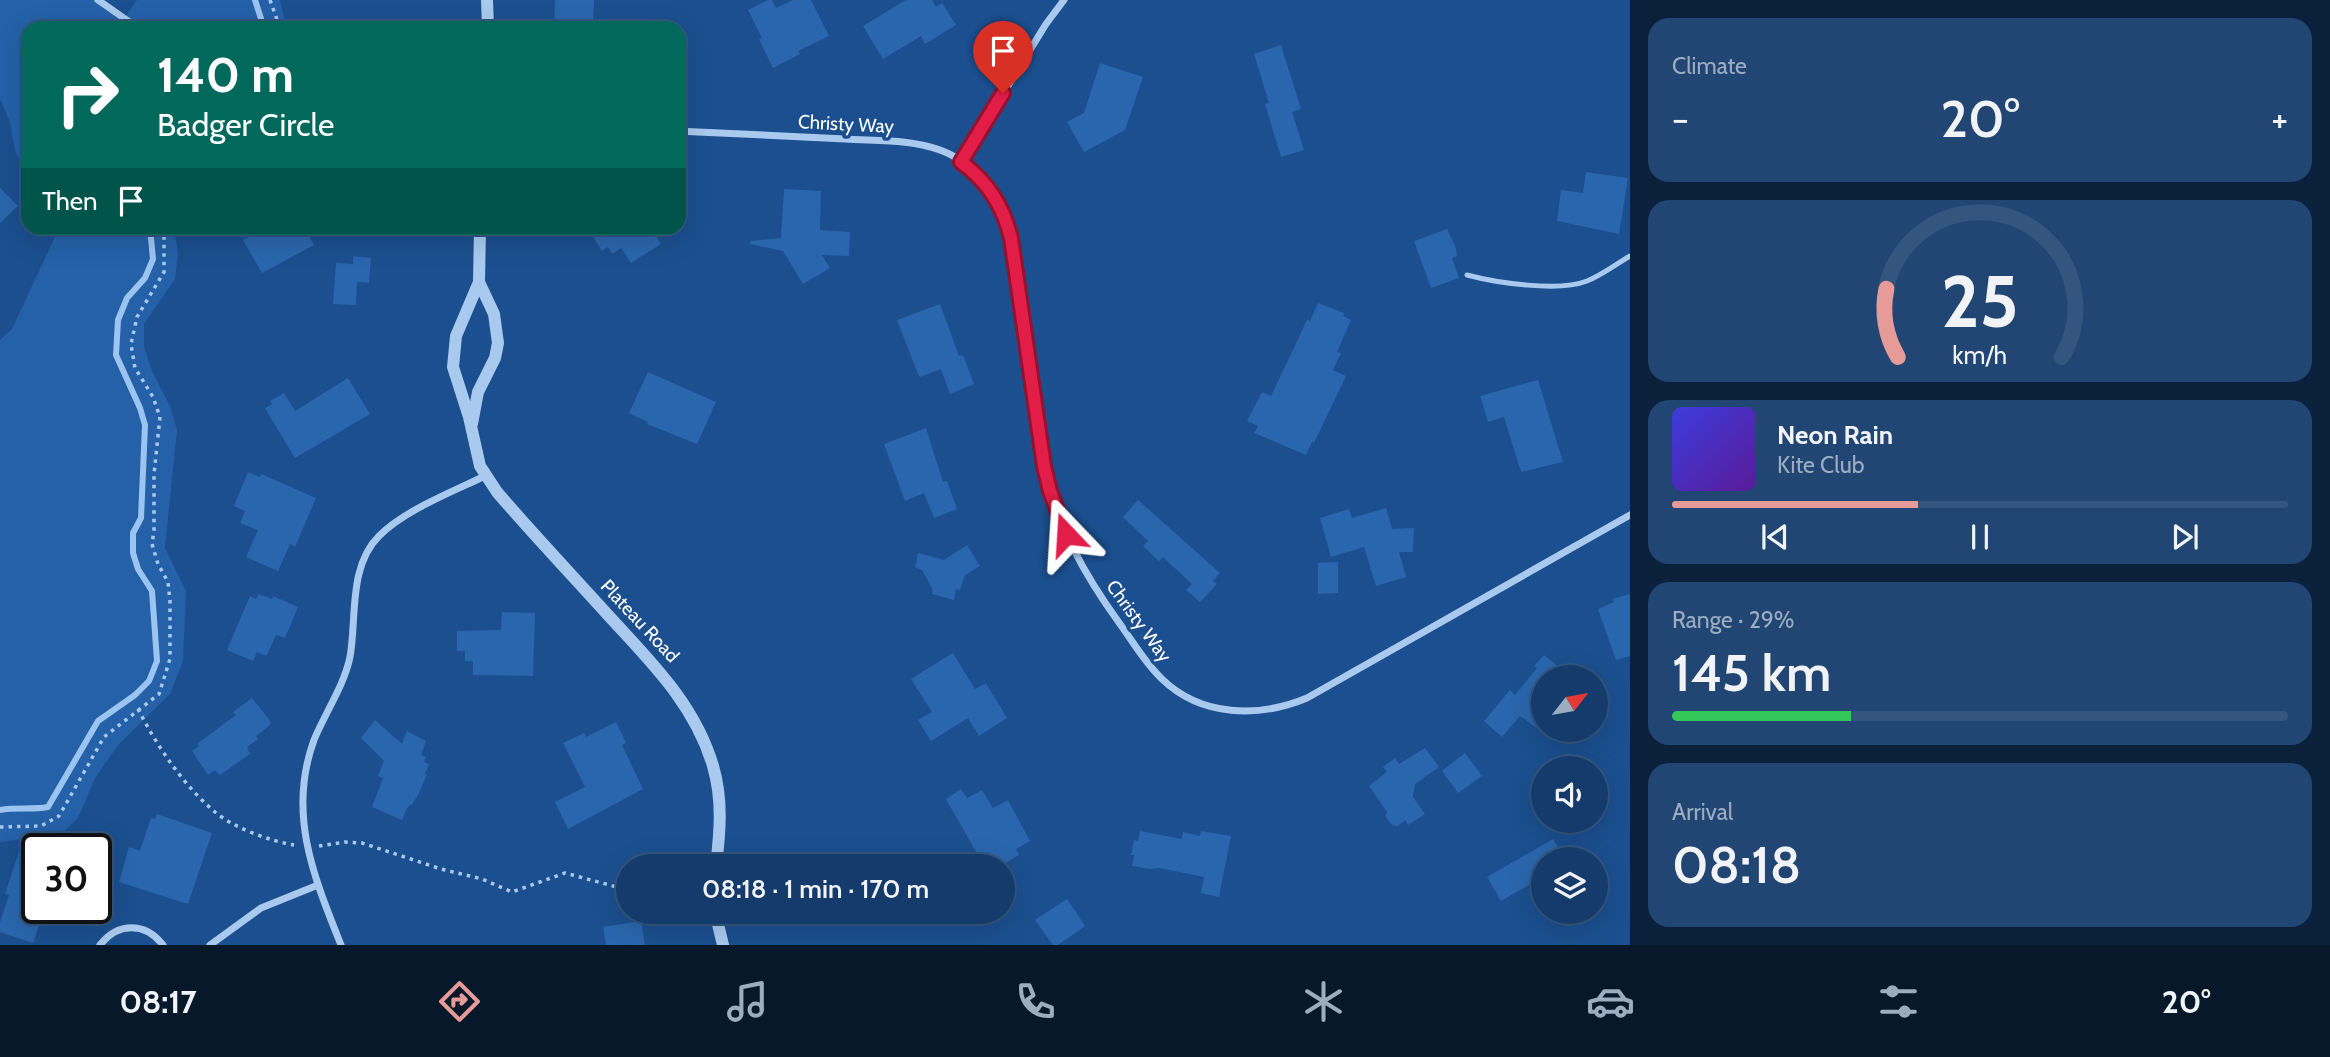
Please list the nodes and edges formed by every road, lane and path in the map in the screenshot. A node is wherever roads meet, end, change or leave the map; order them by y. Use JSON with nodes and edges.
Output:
{"nodes":[{"id":1,"x":99,"y":0,"type":"edge"},
{"id":2,"x":270,"y":0,"type":"edge"},
{"id":3,"x":487,"y":0,"type":"edge"},
{"id":4,"x":1064,"y":0,"type":"edge"},
{"id":5,"x":128,"y":21,"type":"edge"},
{"id":6,"x":278,"y":21,"type":"edge"},
{"id":7,"x":488,"y":21,"type":"edge"},
{"id":8,"x":686,"y":131,"type":"edge"},
{"id":9,"x":961,"y":162,"type":"junction"},
{"id":10,"x":164,"y":235,"type":"edge"},
{"id":11,"x":480,"y":235,"type":"edge"},
{"id":12,"x":1630,"y":256,"type":"edge"},
{"id":13,"x":1467,"y":275,"type":"dead end"},
{"id":14,"x":479,"y":282,"type":"junction"},
{"id":15,"x":472,"y":428,"type":"junction"},
{"id":16,"x":485,"y":476,"type":"junction"},
{"id":17,"x":1630,"y":515,"type":"edge"},
{"id":18,"x":138,"y":709,"type":"junction"},
{"id":19,"x":0,"y":828,"type":"edge"},
{"id":20,"x":307,"y":848,"type":"junction"},
{"id":21,"x":717,"y":854,"type":"edge"},
{"id":22,"x":318,"y":884,"type":"junction"},
{"id":23,"x":616,"y":887,"type":"edge"},
{"id":24,"x":718,"y":924,"type":"edge"},
{"id":25,"x":100,"y":945,"type":"edge"},
{"id":26,"x":163,"y":945,"type":"edge"},
{"id":27,"x":210,"y":945,"type":"edge"},
{"id":28,"x":341,"y":945,"type":"edge"},
{"id":29,"x":723,"y":945,"type":"edge"}],
"edges":[{"from":1,"to":5,"type":"street"},
{"from":2,"to":6,"type":"path"},
{"from":3,"to":7,"type":"street"},
{"from":4,"to":9,"type":"street"},
{"from":8,"to":9,"type":"street","name":"Christy Way"},
{"from":9,"to":17,"type":"street","name":"Christy Way"},
{"from":10,"to":18,"type":"path"},
{"from":11,"to":14,"type":"street","name":"Plateau Road"},
{"from":12,"to":13,"type":"lane"},
{"from":14,"to":15,"type":"street","name":"Plateau Road"},
{"from":14,"to":15,"type":"street","name":"Plateau Road"},
{"from":15,"to":16,"type":"street","name":"Plateau Road"},
{"from":16,"to":20,"type":"street"},
{"from":16,"to":21,"type":"street","name":"Plateau Road"},
{"from":18,"to":19,"type":"path"},
{"from":18,"to":20,"type":"path"},
{"from":20,"to":22,"type":"street"},
{"from":20,"to":23,"type":"path"},
{"from":22,"to":27,"type":"street"},
{"from":22,"to":28,"type":"street"},
{"from":24,"to":29,"type":"street"},
{"from":25,"to":26,"type":"street"}]}
